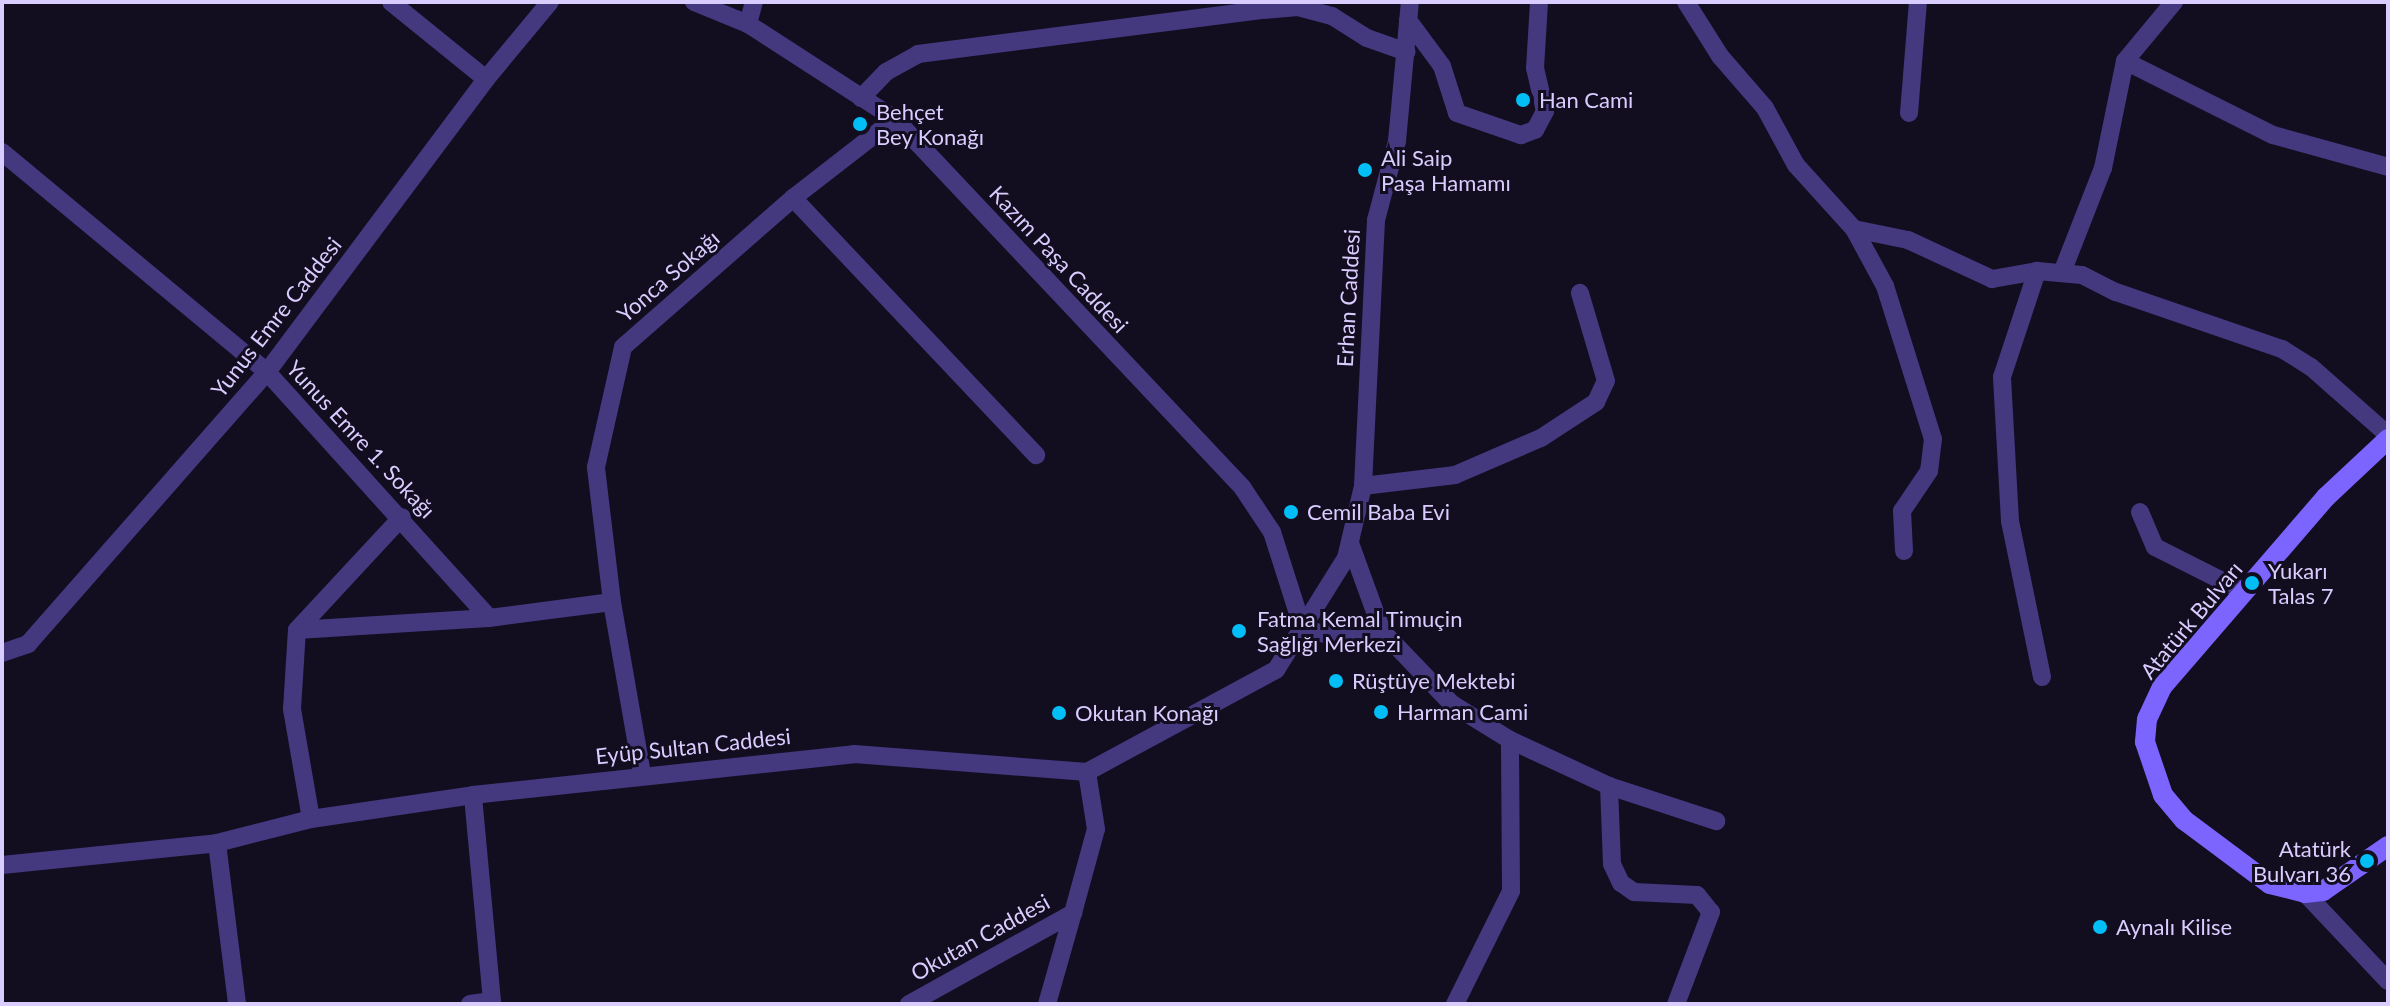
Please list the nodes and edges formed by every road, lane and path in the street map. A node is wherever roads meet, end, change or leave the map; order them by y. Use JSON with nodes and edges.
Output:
{"nodes":[{"id":1,"x":391,"y":2,"type":"edge"},
{"id":2,"x":550,"y":2,"type":"edge"},
{"id":3,"x":694,"y":2,"type":"edge"},
{"id":4,"x":754,"y":2,"type":"edge"},
{"id":5,"x":1539,"y":2,"type":"edge"},
{"id":6,"x":1686,"y":2,"type":"edge"},
{"id":7,"x":1918,"y":2,"type":"edge"},
{"id":8,"x":2174,"y":2,"type":"edge"},
{"id":9,"x":1409,"y":11,"type":"edge"},
{"id":10,"x":748,"y":24,"type":"junction"},
{"id":11,"x":1407,"y":52,"type":"junction"},
{"id":12,"x":2125,"y":61,"type":"junction"},
{"id":13,"x":486,"y":79,"type":"junction"},
{"id":14,"x":861,"y":98,"type":"junction"},
{"id":15,"x":1909,"y":113,"type":"dead end"},
{"id":16,"x":895,"y":119,"type":"junction"},
{"id":17,"x":2,"y":152,"type":"edge"},
{"id":18,"x":2388,"y":167,"type":"edge"},
{"id":19,"x":793,"y":198,"type":"junction"},
{"id":20,"x":1854,"y":229,"type":"junction"},
{"id":21,"x":2063,"y":270,"type":"junction"},
{"id":22,"x":2037,"y":271,"type":"junction"},
{"id":23,"x":1580,"y":293,"type":"dead end"},
{"id":24,"x":267,"y":372,"type":"junction"},
{"id":25,"x":2388,"y":437,"type":"edge"},
{"id":26,"x":1036,"y":455,"type":"dead end"},
{"id":27,"x":1363,"y":486,"type":"junction"},
{"id":28,"x":2140,"y":512,"type":"dead end"},
{"id":29,"x":402,"y":517,"type":"junction"},
{"id":30,"x":1350,"y":543,"type":"junction"},
{"id":31,"x":1904,"y":551,"type":"dead end"},
{"id":32,"x":2244,"y":592,"type":"junction"},
{"id":33,"x":612,"y":602,"type":"junction"},
{"id":34,"x":489,"y":618,"type":"junction"},
{"id":35,"x":1303,"y":629,"type":"junction"},
{"id":36,"x":297,"y":630,"type":"junction"},
{"id":37,"x":1382,"y":631,"type":"junction"},
{"id":38,"x":2,"y":653,"type":"edge"},
{"id":39,"x":2042,"y":677,"type":"dead end"},
{"id":40,"x":1510,"y":740,"type":"junction"},
{"id":41,"x":1087,"y":772,"type":"junction"},
{"id":42,"x":642,"y":774,"type":"junction"},
{"id":43,"x":1609,"y":786,"type":"junction"},
{"id":44,"x":473,"y":795,"type":"junction"},
{"id":45,"x":311,"y":819,"type":"junction"},
{"id":46,"x":1716,"y":821,"type":"dead end"},
{"id":47,"x":217,"y":843,"type":"junction"},
{"id":48,"x":2388,"y":846,"type":"edge"},
{"id":49,"x":2,"y":865,"type":"edge"},
{"id":50,"x":2305,"y":893,"type":"junction"},
{"id":51,"x":1073,"y":913,"type":"junction"},
{"id":52,"x":2388,"y":981,"type":"edge"},
{"id":53,"x":237,"y":1004,"type":"edge"},
{"id":54,"x":470,"y":1004,"type":"edge"},
{"id":55,"x":909,"y":1004,"type":"edge"},
{"id":56,"x":1047,"y":1004,"type":"edge"},
{"id":57,"x":1455,"y":1004,"type":"edge"},
{"id":58,"x":1676,"y":1004,"type":"edge"}],
"edges":[{"from":1,"to":13,"type":"street"},
{"from":2,"to":13,"type":"street","name":"Yunus Emre Caddesi"},
{"from":3,"to":10,"type":"street","name":"Kazım Paşa Caddesi"},
{"from":4,"to":10,"type":"street"},
{"from":5,"to":9,"type":"street"},
{"from":6,"to":20,"type":"street"},
{"from":7,"to":15,"type":"street"},
{"from":8,"to":12,"type":"street"},
{"from":9,"to":11,"type":"street","name":"Erhan Caddesi"},
{"from":10,"to":14,"type":"street","name":"Kazım Paşa Caddesi"},
{"from":11,"to":14,"type":"street"},
{"from":11,"to":27,"type":"street","name":"Erhan Caddesi"},
{"from":12,"to":18,"type":"street"},
{"from":12,"to":21,"type":"street"},
{"from":13,"to":24,"type":"street","name":"Yunus Emre Caddesi"},
{"from":14,"to":16,"type":"street","name":"Kazım Paşa Caddesi"},
{"from":16,"to":19,"type":"street","name":"Yonca Sokağı"},
{"from":16,"to":35,"type":"street","name":"Kazım Paşa Caddesi"},
{"from":17,"to":24,"type":"street","name":"Yunus Emre 1. Sokağı"},
{"from":19,"to":26,"type":"street"},
{"from":19,"to":33,"type":"street","name":"Yonca Sokağı"},
{"from":20,"to":22,"type":"street"},
{"from":20,"to":31,"type":"street"},
{"from":21,"to":22,"type":"street"},
{"from":21,"to":25,"type":"street"},
{"from":22,"to":39,"type":"street"},
{"from":23,"to":27,"type":"street"},
{"from":24,"to":29,"type":"street","name":"Yunus Emre 1. Sokağı"},
{"from":24,"to":38,"type":"street","name":"Yunus Emre Caddesi"},
{"from":25,"to":32,"type":"street","name":"Atatürk Bulvarı"},
{"from":27,"to":30,"type":"street","name":"Erhan Caddesi"},
{"from":28,"to":32,"type":"street"},
{"from":29,"to":34,"type":"street","name":"Yunus Emre 1. Sokağı"},
{"from":29,"to":36,"type":"street"},
{"from":30,"to":35,"type":"street","name":"Erhan Caddesi"},
{"from":30,"to":37,"type":"street"},
{"from":32,"to":50,"type":"street","name":"Atatürk Bulvarı"},
{"from":33,"to":34,"type":"street"},
{"from":33,"to":42,"type":"street","name":"Yonca Sokağı"},
{"from":34,"to":36,"type":"street"},
{"from":35,"to":37,"type":"street"},
{"from":35,"to":41,"type":"street"},
{"from":36,"to":45,"type":"street"},
{"from":37,"to":40,"type":"street"},
{"from":40,"to":43,"type":"street"},
{"from":40,"to":57,"type":"street"},
{"from":41,"to":42,"type":"street","name":"Eyüp Sultan Caddesi"},
{"from":41,"to":51,"type":"street","name":"Okutan Caddesi"},
{"from":42,"to":44,"type":"street","name":"Eyüp Sultan Caddesi"},
{"from":43,"to":46,"type":"street"},
{"from":43,"to":58,"type":"street"},
{"from":44,"to":45,"type":"street","name":"Eyüp Sultan Caddesi"},
{"from":44,"to":54,"type":"street"},
{"from":45,"to":47,"type":"street","name":"Eyüp Sultan Caddesi"},
{"from":47,"to":49,"type":"street","name":"Eyüp Sultan Caddesi"},
{"from":47,"to":53,"type":"street"},
{"from":48,"to":50,"type":"street"},
{"from":50,"to":52,"type":"street"},
{"from":51,"to":55,"type":"street","name":"Okutan Caddesi"},
{"from":51,"to":56,"type":"street"}]}
